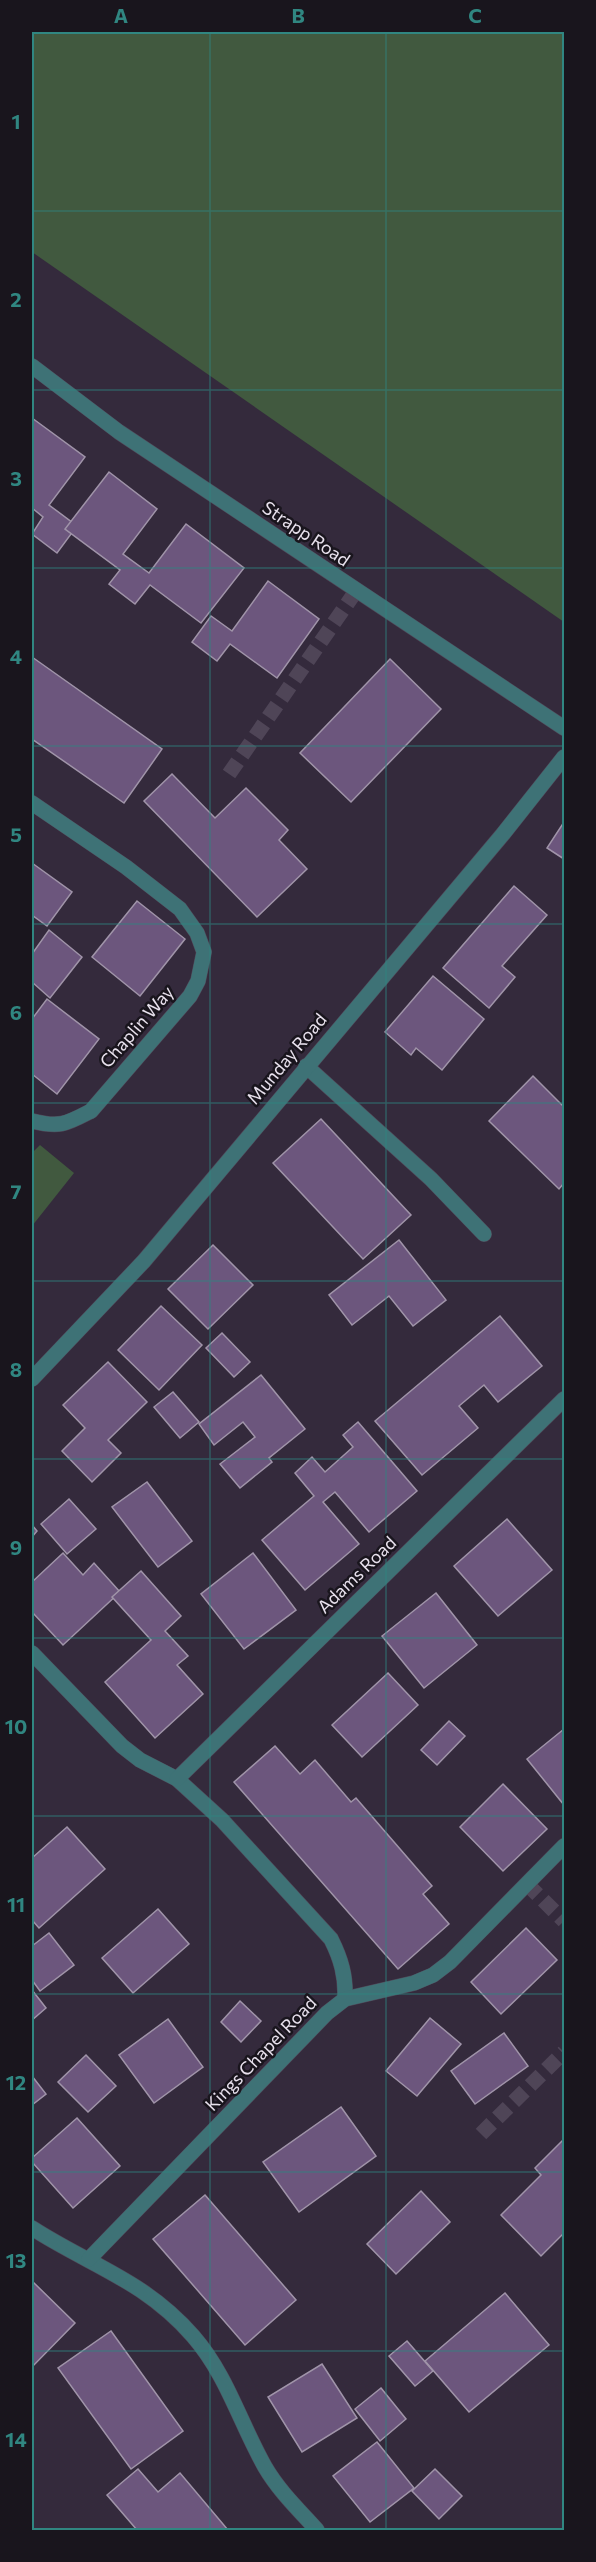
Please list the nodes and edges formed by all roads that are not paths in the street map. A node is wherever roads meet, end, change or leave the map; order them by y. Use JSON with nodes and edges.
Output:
{"nodes":[{"id":1,"x":32,"y":366,"type":"edge"},
{"id":2,"x":564,"y":728,"type":"edge"},
{"id":3,"x":564,"y":757,"type":"edge"},
{"id":4,"x":32,"y":803,"type":"edge"},
{"id":5,"x":306,"y":1066,"type":"junction"},
{"id":6,"x":32,"y":1121,"type":"edge"},
{"id":7,"x":484,"y":1234,"type":"dead end"},
{"id":8,"x":32,"y":1379,"type":"edge"},
{"id":9,"x":564,"y":1399,"type":"edge"},
{"id":10,"x":32,"y":1653,"type":"edge"},
{"id":11,"x":177,"y":1779,"type":"junction"},
{"id":12,"x":564,"y":1846,"type":"edge"},
{"id":13,"x":345,"y":1999,"type":"junction"},
{"id":14,"x":32,"y":2228,"type":"edge"},
{"id":15,"x":89,"y":2259,"type":"junction"},
{"id":16,"x":317,"y":2530,"type":"edge"}],
"edges":[{"from":1,"to":2,"type":"street","name":"Strapp Road"},
{"from":3,"to":5,"type":"street","name":"Munday Road"},
{"from":4,"to":6,"type":"street","name":"Chaplin Way"},
{"from":5,"to":7,"type":"street"},
{"from":5,"to":8,"type":"street","name":"Munday Road"},
{"from":9,"to":11,"type":"street","name":"Adams Road"},
{"from":10,"to":11,"type":"street"},
{"from":11,"to":13,"type":"street"},
{"from":12,"to":13,"type":"street","name":"Kings Chapel Road"},
{"from":13,"to":15,"type":"street","name":"Kings Chapel Road"},
{"from":14,"to":15,"type":"street"},
{"from":15,"to":16,"type":"street"}]}
